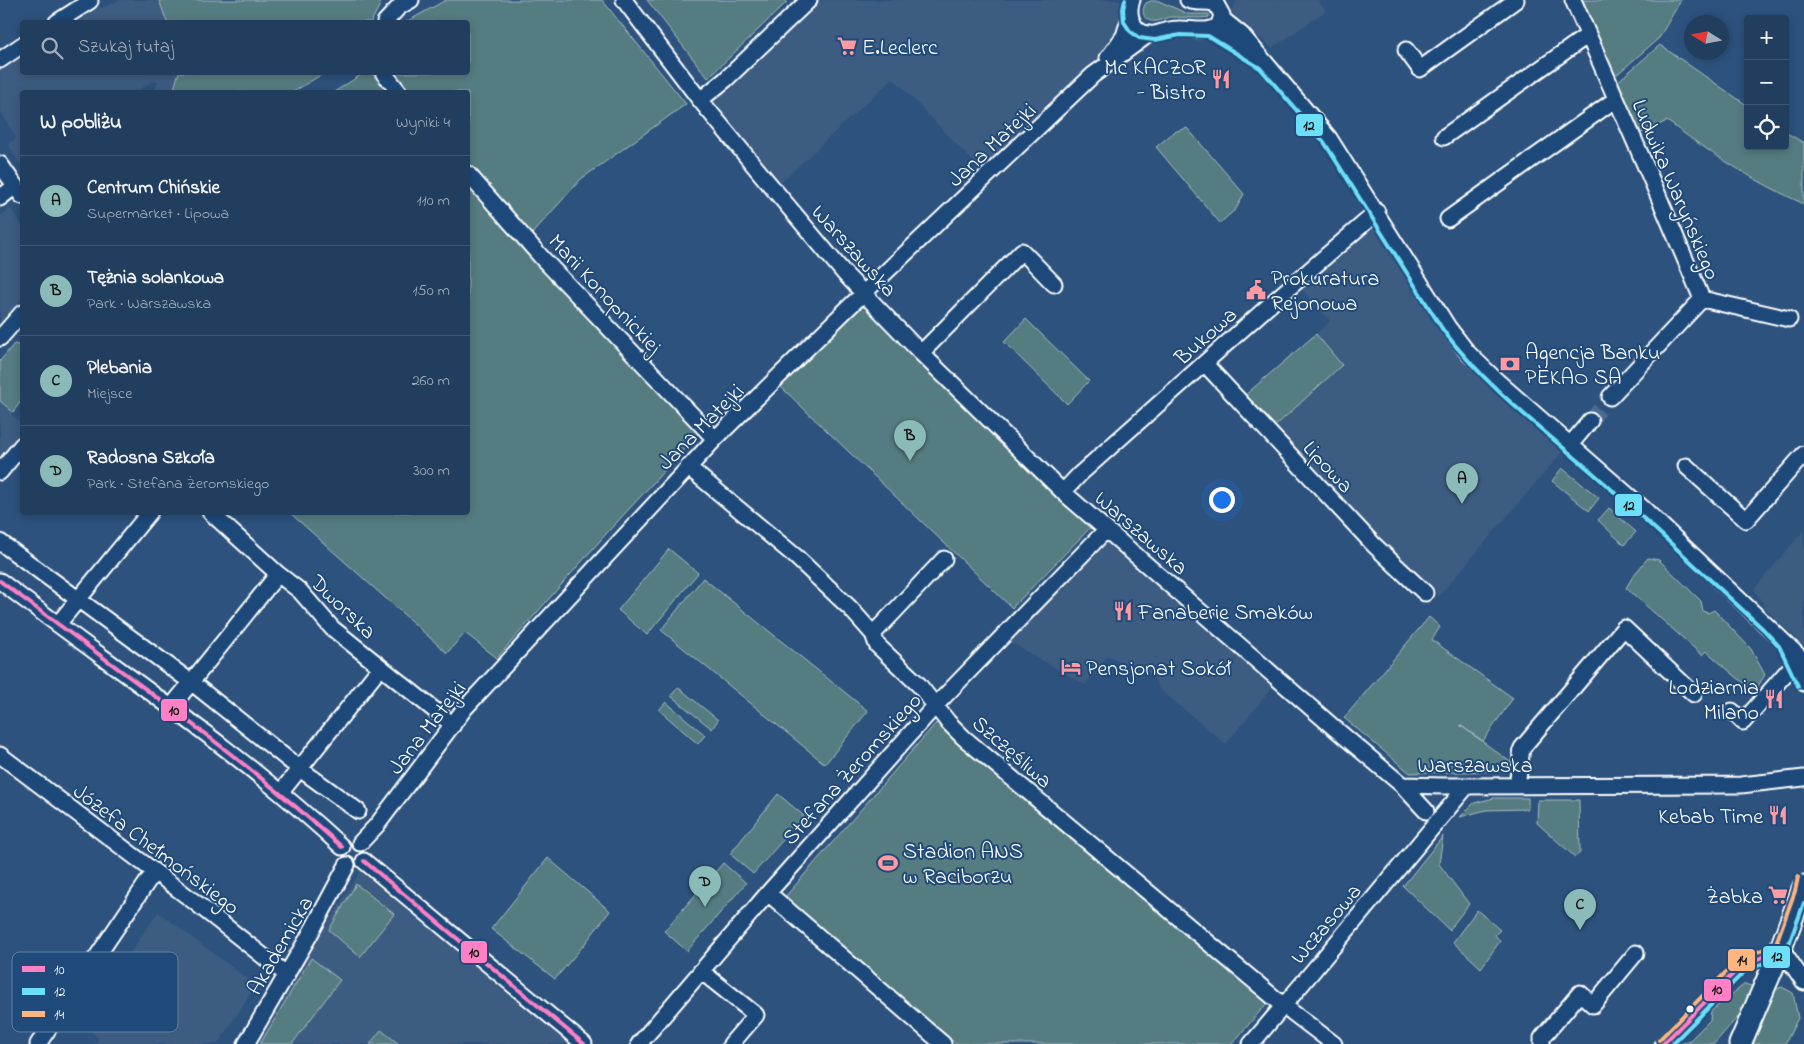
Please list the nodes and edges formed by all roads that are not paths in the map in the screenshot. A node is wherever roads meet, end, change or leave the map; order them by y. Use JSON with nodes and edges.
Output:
{"nodes":[{"id":1,"x":624,"y":0,"type":"edge"},
{"id":2,"x":808,"y":0,"type":"edge"},
{"id":3,"x":1132,"y":0,"type":"edge"},
{"id":4,"x":1188,"y":0,"type":"edge"},
{"id":5,"x":1516,"y":0,"type":"edge"},
{"id":6,"x":1573,"y":0,"type":"edge"},
{"id":7,"x":90,"y":1,"type":"edge"},
{"id":8,"x":402,"y":2,"type":"edge"},
{"id":9,"x":1221,"y":8,"type":"edge"},
{"id":10,"x":1130,"y":17,"type":"junction"},
{"id":11,"x":60,"y":20,"type":"edge"},
{"id":12,"x":387,"y":20,"type":"edge"},
{"id":13,"x":1210,"y":30,"type":"junction"},
{"id":14,"x":1149,"y":34,"type":"junction"},
{"id":15,"x":1588,"y":35,"type":"junction"},
{"id":16,"x":20,"y":46,"type":"edge"},
{"id":17,"x":1406,"y":50,"type":"dead end"},
{"id":18,"x":0,"y":60,"type":"edge"},
{"id":19,"x":1264,"y":63,"type":"junction"},
{"id":20,"x":1101,"y":68,"type":"junction"},
{"id":21,"x":385,"y":75,"type":"edge"},
{"id":22,"x":397,"y":90,"type":"edge"},
{"id":23,"x":1616,"y":99,"type":"junction"},
{"id":24,"x":700,"y":100,"type":"junction"},
{"id":25,"x":1444,"y":137,"type":"dead end"},
{"id":26,"x":0,"y":164,"type":"edge"},
{"id":27,"x":470,"y":176,"type":"edge"},
{"id":28,"x":19,"y":191,"type":"edge"},
{"id":29,"x":0,"y":198,"type":"edge"},
{"id":30,"x":1377,"y":212,"type":"junction"},
{"id":31,"x":1448,"y":220,"type":"dead end"},
{"id":32,"x":1054,"y":284,"type":"dead end"},
{"id":33,"x":864,"y":294,"type":"junction"},
{"id":34,"x":1702,"y":299,"type":"junction"},
{"id":35,"x":20,"y":315,"type":"edge"},
{"id":36,"x":1789,"y":319,"type":"dead end"},
{"id":37,"x":0,"y":338,"type":"edge"},
{"id":38,"x":920,"y":353,"type":"junction"},
{"id":39,"x":1205,"y":364,"type":"junction"},
{"id":40,"x":1610,"y":397,"type":"tunnel mouth"},
{"id":41,"x":1590,"y":421,"type":"tunnel mouth"},
{"id":42,"x":715,"y":439,"type":"junction"},
{"id":43,"x":1570,"y":445,"type":"junction"},
{"id":44,"x":20,"y":447,"type":"edge"},
{"id":45,"x":1804,"y":454,"type":"edge"},
{"id":46,"x":1686,"y":466,"type":"dead end"},
{"id":47,"x":688,"y":467,"type":"junction"},
{"id":48,"x":0,"y":472,"type":"edge"},
{"id":49,"x":1063,"y":492,"type":"junction"},
{"id":50,"x":148,"y":515,"type":"edge"},
{"id":51,"x":213,"y":515,"type":"edge"},
{"id":52,"x":1106,"y":530,"type":"junction"},
{"id":53,"x":0,"y":542,"type":"edge"},
{"id":54,"x":944,"y":559,"type":"dead end"},
{"id":55,"x":278,"y":574,"type":"junction"},
{"id":56,"x":0,"y":581,"type":"edge"},
{"id":57,"x":1425,"y":593,"type":"dead end"},
{"id":58,"x":78,"y":600,"type":"junction"},
{"id":59,"x":58,"y":624,"type":"junction"},
{"id":60,"x":873,"y":634,"type":"junction"},
{"id":61,"x":1799,"y":661,"type":"edge"},
{"id":62,"x":380,"y":668,"type":"junction"},
{"id":63,"x":191,"y":682,"type":"junction"},
{"id":64,"x":1804,"y":683,"type":"edge"},
{"id":65,"x":1694,"y":694,"type":"dead end"},
{"id":66,"x":172,"y":706,"type":"junction"},
{"id":67,"x":935,"y":706,"type":"junction"},
{"id":68,"x":1732,"y":711,"type":"dead end"},
{"id":69,"x":453,"y":725,"type":"junction"},
{"id":70,"x":0,"y":755,"type":"edge"},
{"id":71,"x":1804,"y":768,"type":"edge"},
{"id":72,"x":300,"y":769,"type":"junction"},
{"id":73,"x":1804,"y":778,"type":"edge"},
{"id":74,"x":1786,"y":781,"type":"junction"},
{"id":75,"x":1402,"y":785,"type":"junction"},
{"id":76,"x":1427,"y":786,"type":"junction"},
{"id":77,"x":1443,"y":786,"type":"junction"},
{"id":78,"x":1467,"y":786,"type":"junction"},
{"id":79,"x":1517,"y":786,"type":"junction"},
{"id":80,"x":1804,"y":789,"type":"edge"},
{"id":81,"x":281,"y":792,"type":"junction"},
{"id":82,"x":1426,"y":811,"type":"junction"},
{"id":83,"x":358,"y":812,"type":"dead end"},
{"id":84,"x":1444,"y":813,"type":"junction"},
{"id":85,"x":1430,"y":828,"type":"junction"},
{"id":86,"x":360,"y":843,"type":"junction"},
{"id":87,"x":342,"y":847,"type":"junction"},
{"id":88,"x":364,"y":861,"type":"junction"},
{"id":89,"x":346,"y":865,"type":"junction"},
{"id":90,"x":154,"y":872,"type":"junction"},
{"id":91,"x":1803,"y":886,"type":"edge"},
{"id":92,"x":768,"y":893,"type":"junction"},
{"id":93,"x":1781,"y":948,"type":"junction"},
{"id":94,"x":100,"y":952,"type":"edge"},
{"id":95,"x":1636,"y":953,"type":"dead end"},
{"id":96,"x":701,"y":971,"type":"junction"},
{"id":97,"x":287,"y":974,"type":"junction"},
{"id":98,"x":1804,"y":982,"type":"edge"},
{"id":99,"x":1284,"y":1006,"type":"junction"},
{"id":100,"x":46,"y":1032,"type":"edge"},
{"id":101,"x":38,"y":1044,"type":"edge"},
{"id":102,"x":246,"y":1044,"type":"edge"},
{"id":103,"x":584,"y":1044,"type":"edge"},
{"id":104,"x":639,"y":1044,"type":"edge"},
{"id":105,"x":731,"y":1044,"type":"edge"},
{"id":106,"x":943,"y":1044,"type":"edge"},
{"id":107,"x":1251,"y":1044,"type":"edge"},
{"id":108,"x":1334,"y":1044,"type":"edge"},
{"id":109,"x":1542,"y":1044,"type":"edge"},
{"id":110,"x":1663,"y":1044,"type":"edge"},
{"id":111,"x":1740,"y":1044,"type":"edge"}],
"edges":[{"from":1,"to":24,"type":"street","name":"Warszawska"},
{"from":2,"to":24,"type":"street"},
{"from":3,"to":10,"type":"street","name":"Jana Matejki"},
{"from":4,"to":9,"type":"street"},
{"from":5,"to":17,"type":"street"},
{"from":6,"to":15,"type":"street","name":"Ludwika Waryńskiego"},
{"from":7,"to":11,"type":"street"},
{"from":8,"to":12,"type":"street"},
{"from":9,"to":13,"type":"street"},
{"from":9,"to":19,"type":"street"},
{"from":10,"to":14,"type":"street"},
{"from":10,"to":20,"type":"street","name":"Jana Matejki"},
{"from":13,"to":14,"type":"street"},
{"from":13,"to":19,"type":"street"},
{"from":14,"to":20,"type":"street","name":"Jana Matejki"},
{"from":15,"to":23,"type":"street","name":"Ludwika Waryńskiego"},
{"from":15,"to":25,"type":"street"},
{"from":16,"to":18,"type":"street"},
{"from":19,"to":30,"type":"street"},
{"from":20,"to":33,"type":"street","name":"Jana Matejki"},
{"from":21,"to":22,"type":"street"},
{"from":23,"to":31,"type":"street"},
{"from":23,"to":34,"type":"street","name":"Ludwika Waryńskiego"},
{"from":24,"to":33,"type":"street","name":"Warszawska"},
{"from":26,"to":28,"type":"street"},
{"from":27,"to":42,"type":"street","name":"Marii Konopnickiej"},
{"from":28,"to":29,"type":"street"},
{"from":30,"to":39,"type":"street","name":"Bukowa"},
{"from":30,"to":43,"type":"street"},
{"from":32,"to":38,"type":"street"},
{"from":33,"to":38,"type":"street","name":"Warszawska"},
{"from":33,"to":42,"type":"street","name":"Jana Matejki"},
{"from":34,"to":36,"type":"street"},
{"from":34,"to":40,"type":"street","name":"Ludwika Waryńskiego"},
{"from":35,"to":37,"type":"street"},
{"from":38,"to":49,"type":"street","name":"Warszawska"},
{"from":39,"to":49,"type":"street","name":"Bukowa"},
{"from":39,"to":57,"type":"street","name":"Lipowa"},
{"from":41,"to":43,"type":"street"},
{"from":42,"to":47,"type":"street","name":"Jana Matejki"},
{"from":43,"to":61,"type":"street"},
{"from":44,"to":48,"type":"street"},
{"from":45,"to":46,"type":"street"},
{"from":47,"to":60,"type":"street","name":"Szczęśliwa"},
{"from":47,"to":69,"type":"street","name":"Jana Matejki"},
{"from":49,"to":52,"type":"street","name":"Warszawska"},
{"from":50,"to":58,"type":"street"},
{"from":51,"to":55,"type":"street","name":"Dworska"},
{"from":52,"to":67,"type":"street","name":"Stefana Żeromskiego"},
{"from":52,"to":75,"type":"street","name":"Warszawska"},
{"from":53,"to":58,"type":"street"},
{"from":54,"to":60,"type":"street"},
{"from":55,"to":62,"type":"street","name":"Dworska"},
{"from":55,"to":63,"type":"street"},
{"from":56,"to":59,"type":"street"},
{"from":58,"to":59,"type":"street"},
{"from":58,"to":63,"type":"street"},
{"from":59,"to":66,"type":"street"},
{"from":60,"to":67,"type":"street","name":"Szczęśliwa"},
{"from":61,"to":64,"type":"street"},
{"from":61,"to":68,"type":"street"},
{"from":62,"to":69,"type":"street","name":"Dworska"},
{"from":62,"to":72,"type":"street"},
{"from":63,"to":66,"type":"street"},
{"from":63,"to":72,"type":"street"},
{"from":65,"to":79,"type":"street"},
{"from":66,"to":81,"type":"street"},
{"from":67,"to":92,"type":"street","name":"Stefana Żeromskiego"},
{"from":67,"to":99,"type":"street","name":"Szczęśliwa"},
{"from":69,"to":86,"type":"street","name":"Jana Matejki"},
{"from":70,"to":90,"type":"street","name":"Józefa Chełmońskiego"},
{"from":71,"to":74,"type":"street"},
{"from":72,"to":81,"type":"street"},
{"from":72,"to":83,"type":"street"},
{"from":73,"to":74,"type":"street","name":"Warszawska"},
{"from":74,"to":79,"type":"street","name":"Warszawska"},
{"from":74,"to":80,"type":"street","name":"Warszawska"},
{"from":75,"to":76,"type":"street","name":"Warszawska"},
{"from":75,"to":82,"type":"street"},
{"from":76,"to":77,"type":"street","name":"Warszawska"},
{"from":76,"to":82,"type":"street"},
{"from":77,"to":78,"type":"street","name":"Warszawska"},
{"from":77,"to":84,"type":"street"},
{"from":78,"to":79,"type":"street","name":"Warszawska"},
{"from":78,"to":84,"type":"street","name":"Wczasowa"},
{"from":81,"to":87,"type":"street"},
{"from":82,"to":85,"type":"street"},
{"from":84,"to":85,"type":"street","name":"Wczasowa"},
{"from":85,"to":99,"type":"street","name":"Wczasowa"},
{"from":86,"to":87,"type":"street"},
{"from":86,"to":88,"type":"street"},
{"from":87,"to":89,"type":"street"},
{"from":88,"to":89,"type":"street"},
{"from":88,"to":103,"type":"street"},
{"from":89,"to":97,"type":"street","name":"Akademicka"},
{"from":90,"to":94,"type":"street"},
{"from":90,"to":97,"type":"street","name":"Józefa Chełmońskiego"},
{"from":91,"to":93,"type":"main road"},
{"from":92,"to":96,"type":"street","name":"Stefana Żeromskiego"},
{"from":92,"to":106,"type":"street"},
{"from":93,"to":98,"type":"street"},
{"from":93,"to":110,"type":"street"},
{"from":93,"to":111,"type":"main road"},
{"from":95,"to":109,"type":"street"},
{"from":96,"to":104,"type":"street","name":"Stefana Żeromskiego"},
{"from":96,"to":105,"type":"street"},
{"from":97,"to":102,"type":"street","name":"Akademicka"},
{"from":99,"to":107,"type":"street","name":"Wczasowa"},
{"from":99,"to":108,"type":"street","name":"Szczęśliwa"},
{"from":100,"to":101,"type":"street"}]}
